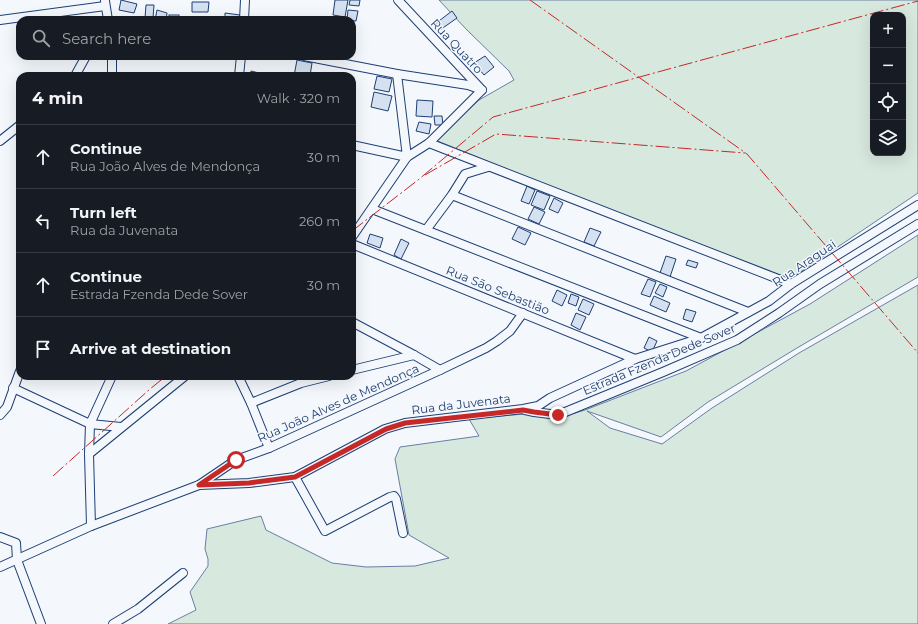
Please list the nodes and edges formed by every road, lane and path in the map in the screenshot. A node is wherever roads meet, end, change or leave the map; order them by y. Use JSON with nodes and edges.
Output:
{"nodes":[{"id":1,"x":245,"y":0,"type":"edge"},
{"id":2,"x":398,"y":0,"type":"edge"},
{"id":3,"x":105,"y":3,"type":"edge"},
{"id":4,"x":25,"y":16,"type":"edge"},
{"id":5,"x":106,"y":16,"type":"edge"},
{"id":6,"x":244,"y":16,"type":"edge"},
{"id":7,"x":16,"y":17,"type":"edge"},
{"id":8,"x":0,"y":20,"type":"edge"},
{"id":9,"x":84,"y":60,"type":"edge"},
{"id":10,"x":112,"y":60,"type":"edge"},
{"id":11,"x":240,"y":60,"type":"edge"},
{"id":12,"x":325,"y":60,"type":"edge"},
{"id":13,"x":77,"y":72,"type":"edge"},
{"id":14,"x":112,"y":72,"type":"edge"},
{"id":15,"x":239,"y":72,"type":"edge"},
{"id":16,"x":397,"y":74,"type":"junction"},
{"id":17,"x":482,"y":90,"type":"junction"},
{"id":18,"x":16,"y":128,"type":"edge"},
{"id":19,"x":0,"y":141,"type":"edge"},
{"id":20,"x":429,"y":143,"type":"junction"},
{"id":21,"x":356,"y":146,"type":"edge"},
{"id":22,"x":407,"y":158,"type":"junction"},
{"id":23,"x":488,"y":167,"type":"junction"},
{"id":24,"x":452,"y":195,"type":"junction"},
{"id":25,"x":918,"y":205,"type":"edge"},
{"id":26,"x":372,"y":209,"type":"junction"},
{"id":27,"x":918,"y":224,"type":"edge"},
{"id":28,"x":426,"y":230,"type":"junction"},
{"id":29,"x":356,"y":231,"type":"edge"},
{"id":30,"x":356,"y":246,"type":"edge"},
{"id":31,"x":791,"y":284,"type":"junction"},
{"id":32,"x":748,"y":312,"type":"junction"},
{"id":33,"x":522,"y":313,"type":"junction"},
{"id":34,"x":356,"y":324,"type":"edge"},
{"id":35,"x":701,"y":338,"type":"junction"},
{"id":36,"x":414,"y":355,"type":"junction"},
{"id":37,"x":635,"y":359,"type":"junction"},
{"id":38,"x":356,"y":369,"type":"edge"},
{"id":39,"x":440,"y":370,"type":"junction"},
{"id":40,"x":16,"y":380,"type":"edge"},
{"id":41,"x":110,"y":380,"type":"edge"},
{"id":42,"x":180,"y":380,"type":"edge"},
{"id":43,"x":240,"y":380,"type":"edge"},
{"id":44,"x":313,"y":380,"type":"edge"},
{"id":45,"x":13,"y":388,"type":"junction"},
{"id":46,"x":251,"y":404,"type":"junction"},
{"id":47,"x":523,"y":410,"type":"junction"},
{"id":48,"x":0,"y":415,"type":"edge"},
{"id":49,"x":90,"y":424,"type":"junction"},
{"id":50,"x":121,"y":427,"type":"junction"},
{"id":51,"x":269,"y":448,"type":"junction"},
{"id":52,"x":89,"y":454,"type":"junction"},
{"id":53,"x":295,"y":477,"type":"junction"},
{"id":54,"x":199,"y":485,"type":"junction"},
{"id":55,"x":91,"y":526,"type":"junction"},
{"id":56,"x":403,"y":533,"type":"dead end"},
{"id":57,"x":0,"y":537,"type":"edge"},
{"id":58,"x":17,"y":560,"type":"junction"},
{"id":59,"x":0,"y":567,"type":"edge"},
{"id":60,"x":183,"y":573,"type":"dead end"},
{"id":61,"x":41,"y":624,"type":"edge"},
{"id":62,"x":113,"y":624,"type":"edge"}],
"edges":[{"from":1,"to":6,"type":"street"},
{"from":2,"to":17,"type":"street","name":"Rua Quatro"},
{"from":3,"to":4,"type":"street"},
{"from":3,"to":5,"type":"street"},
{"from":7,"to":8,"type":"street"},
{"from":9,"to":13,"type":"street"},
{"from":10,"to":14,"type":"street"},
{"from":11,"to":15,"type":"street"},
{"from":12,"to":16,"type":"street"},
{"from":16,"to":17,"type":"street"},
{"from":16,"to":22,"type":"street"},
{"from":17,"to":20,"type":"street"},
{"from":18,"to":19,"type":"street"},
{"from":20,"to":22,"type":"street"},
{"from":20,"to":23,"type":"street"},
{"from":21,"to":22,"type":"street"},
{"from":22,"to":26,"type":"street"},
{"from":23,"to":24,"type":"street"},
{"from":23,"to":31,"type":"street"},
{"from":24,"to":28,"type":"street"},
{"from":24,"to":32,"type":"street"},
{"from":25,"to":31,"type":"street","name":"Rua Araguai"},
{"from":26,"to":28,"type":"street"},
{"from":26,"to":29,"type":"street"},
{"from":27,"to":47,"type":"street","name":"Estrada Fzenda Dede Sover"},
{"from":28,"to":35,"type":"street"},
{"from":30,"to":33,"type":"street","name":"Rua São Sebastião"},
{"from":31,"to":32,"type":"street","name":"Rua Araguai"},
{"from":32,"to":35,"type":"street","name":"Rua Araguai"},
{"from":33,"to":37,"type":"street","name":"Rua São Sebastião"},
{"from":33,"to":39,"type":"street","name":"Rua João Alves de Mendonça"},
{"from":34,"to":36,"type":"street"},
{"from":35,"to":37,"type":"street","name":"Rua da Juvenata"},
{"from":36,"to":38,"type":"street"},
{"from":36,"to":39,"type":"street"},
{"from":37,"to":47,"type":"street","name":"Rua da Juvenata"},
{"from":39,"to":51,"type":"street","name":"Rua João Alves de Mendonça"},
{"from":40,"to":45,"type":"street"},
{"from":41,"to":49,"type":"street"},
{"from":42,"to":50,"type":"street"},
{"from":43,"to":46,"type":"street"},
{"from":44,"to":46,"type":"street"},
{"from":45,"to":48,"type":"street"},
{"from":45,"to":49,"type":"street"},
{"from":46,"to":51,"type":"street"},
{"from":47,"to":53,"type":"street","name":"Rua da Juvenata"},
{"from":49,"to":50,"type":"street"},
{"from":49,"to":52,"type":"street"},
{"from":50,"to":52,"type":"street"},
{"from":51,"to":54,"type":"street","name":"Rua João Alves de Mendonça"},
{"from":52,"to":55,"type":"street"},
{"from":53,"to":54,"type":"street","name":"Rua da Juvenata"},
{"from":53,"to":56,"type":"street"},
{"from":54,"to":55,"type":"street","name":"Rua João Alves de Mendonça"},
{"from":55,"to":58,"type":"street","name":"Rua João Alves de Mendonça"},
{"from":57,"to":58,"type":"street"},
{"from":58,"to":59,"type":"street","name":"Rua João Alves de Mendonça"},
{"from":58,"to":61,"type":"street"},
{"from":60,"to":62,"type":"street"}]}
